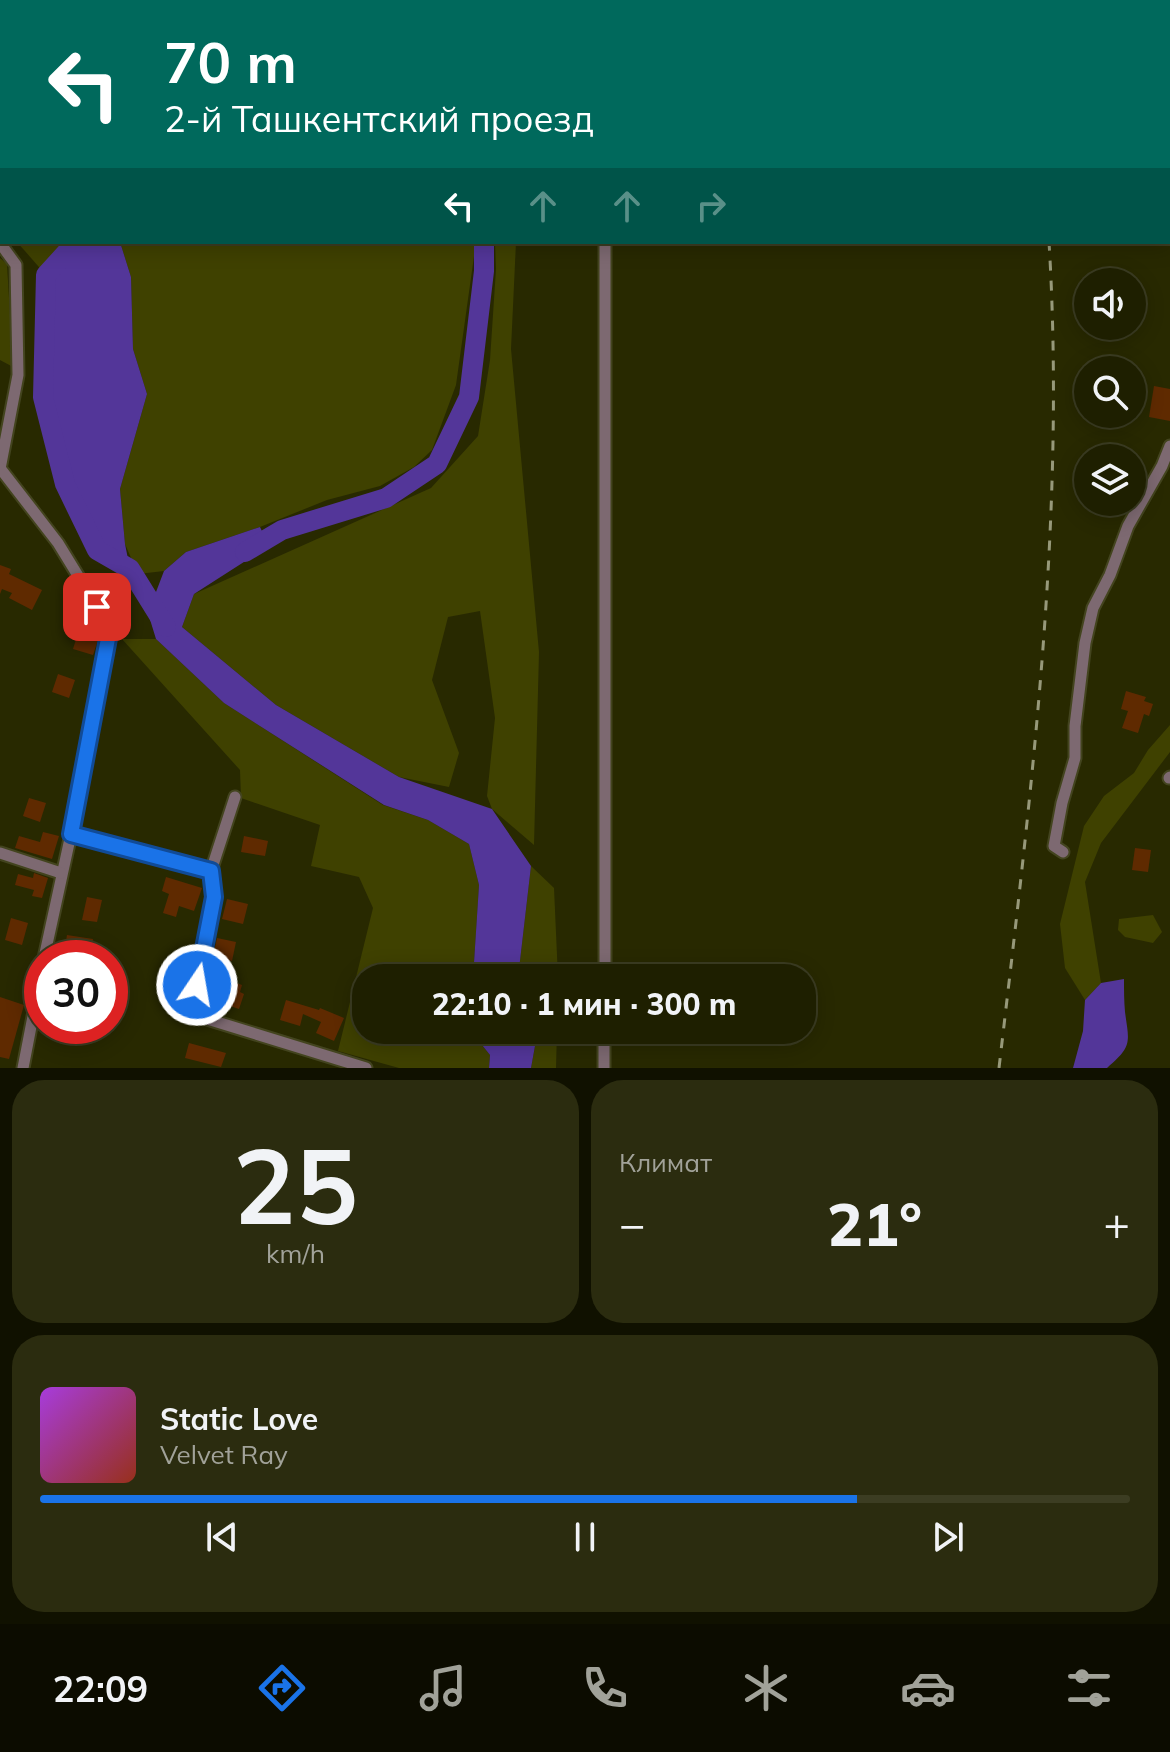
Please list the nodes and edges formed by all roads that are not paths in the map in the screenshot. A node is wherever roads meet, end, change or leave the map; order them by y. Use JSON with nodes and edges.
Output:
{"nodes":[{"id":1,"x":1,"y":244,"type":"edge"},
{"id":2,"x":605,"y":244,"type":"edge"},
{"id":3,"x":1170,"y":446,"type":"edge"},
{"id":4,"x":0,"y":468,"type":"edge"},
{"id":5,"x":235,"y":797,"type":"dead end"},
{"id":6,"x":71,"y":834,"type":"junction"},
{"id":7,"x":1063,"y":852,"type":"dead end"},
{"id":8,"x":0,"y":853,"type":"edge"},
{"id":9,"x":211,"y":871,"type":"junction"},
{"id":10,"x":61,"y":873,"type":"junction"},
{"id":11,"x":48,"y":940,"type":"edge"},
{"id":12,"x":605,"y":964,"type":"edge"},
{"id":13,"x":28,"y":1044,"type":"edge"},
{"id":14,"x":604,"y":1044,"type":"edge"},
{"id":15,"x":23,"y":1068,"type":"edge"},
{"id":16,"x":366,"y":1068,"type":"edge"},
{"id":17,"x":604,"y":1068,"type":"edge"}],
"edges":[{"from":1,"to":4,"type":"street"},
{"from":2,"to":12,"type":"street"},
{"from":3,"to":7,"type":"street"},
{"from":4,"to":6,"type":"street"},
{"from":5,"to":9,"type":"street"},
{"from":6,"to":9,"type":"street"},
{"from":6,"to":10,"type":"street"},
{"from":8,"to":10,"type":"street"},
{"from":9,"to":16,"type":"street"},
{"from":10,"to":11,"type":"street"},
{"from":13,"to":15,"type":"street"},
{"from":14,"to":17,"type":"street"}]}
